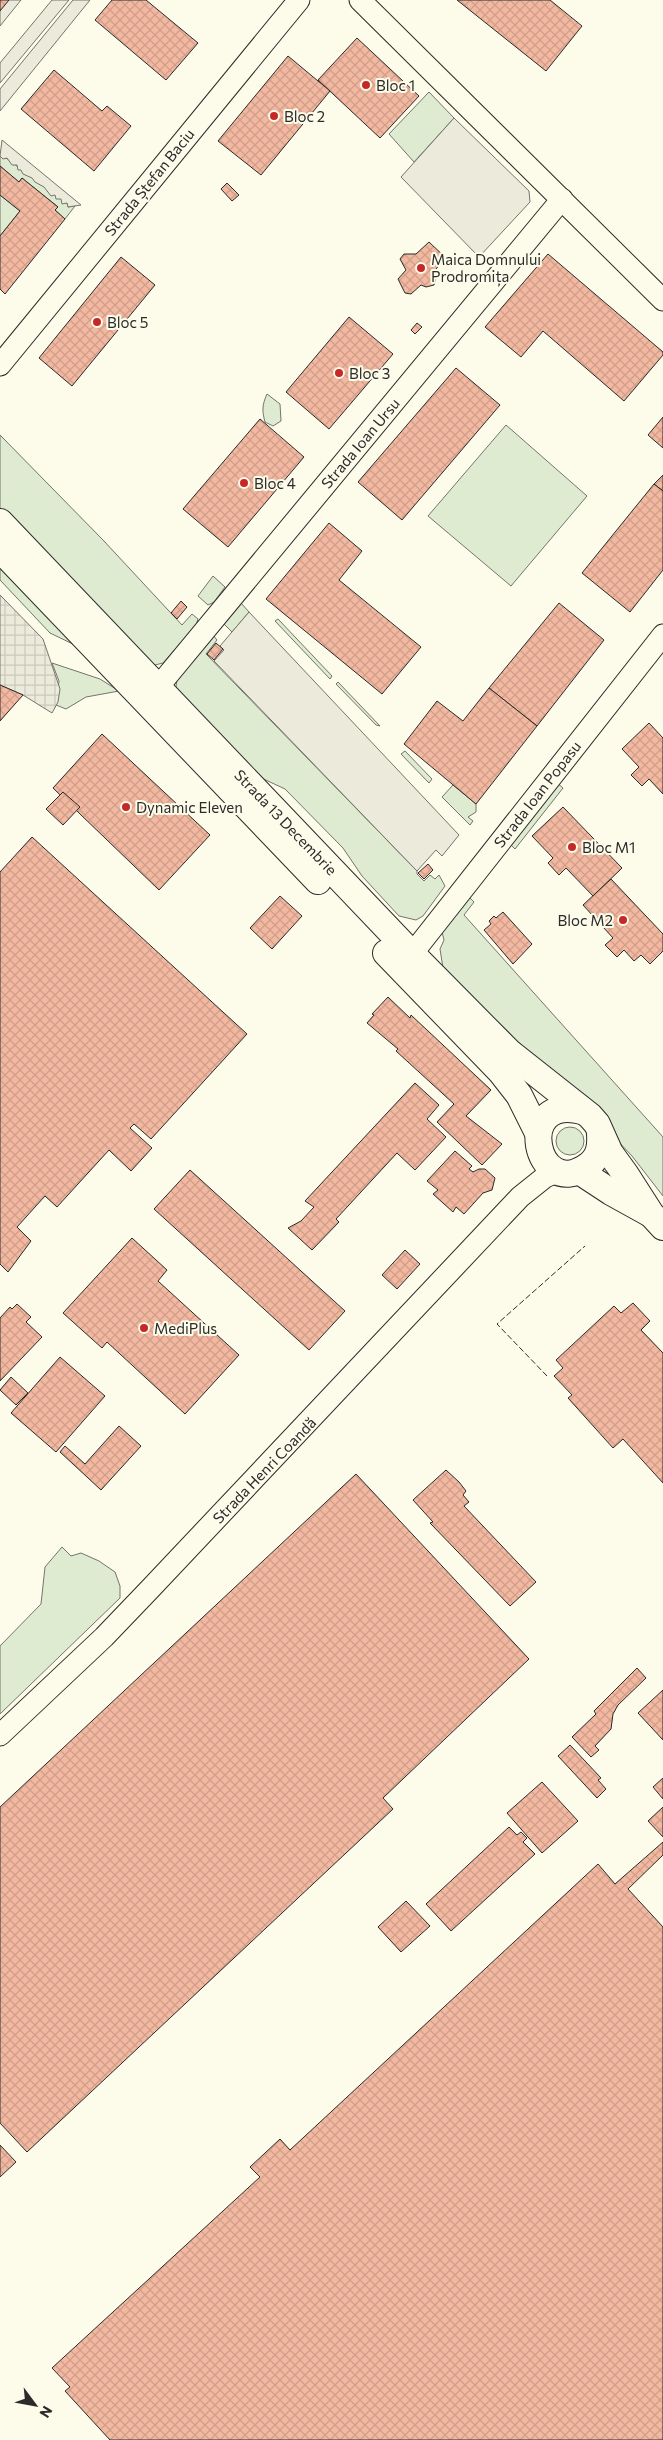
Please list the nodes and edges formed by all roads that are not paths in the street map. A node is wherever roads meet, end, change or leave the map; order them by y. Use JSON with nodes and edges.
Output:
{"nodes":[{"id":1,"x":299,"y":0,"type":"edge"},
{"id":2,"x":360,"y":0,"type":"edge"},
{"id":3,"x":562,"y":199,"type":"junction"},
{"id":4,"x":663,"y":300,"type":"edge"},
{"id":5,"x":0,"y":365,"type":"edge"},
{"id":6,"x":0,"y":522,"type":"edge"},
{"id":7,"x":0,"y":549,"type":"edge"},
{"id":8,"x":663,"y":635,"type":"edge"},
{"id":9,"x":158,"y":687,"type":"junction"},
{"id":10,"x":412,"y":954,"type":"junction"},
{"id":11,"x":582,"y":1111,"type":"junction"},
{"id":12,"x":600,"y":1134,"type":"junction"},
{"id":13,"x":554,"y":1157,"type":"junction"},
{"id":14,"x":657,"y":1220,"type":"edge"},
{"id":15,"x":0,"y":1734,"type":"edge"}],
"edges":[{"from":1,"to":5,"type":"street","name":"Strada Ștefan Baciu"},
{"from":2,"to":3,"type":"street"},
{"from":3,"to":4,"type":"street"},
{"from":3,"to":9,"type":"street","name":"Strada Ioan Ursu"},
{"from":6,"to":9,"type":"main road","name":"Strada 13 Decembrie"},
{"from":7,"to":13,"type":"main road","name":"Strada 13 Decembrie"},
{"from":8,"to":10,"type":"street","name":"Strada Ioan Popasu"},
{"from":9,"to":10,"type":"main road","name":"Strada 13 Decembrie"},
{"from":10,"to":11,"type":"main road","name":"Strada 13 Decembrie"},
{"from":11,"to":12,"type":"main road","name":"Strada 13 Decembrie"},
{"from":11,"to":13,"type":"main road"},
{"from":12,"to":13,"type":"main road"},
{"from":12,"to":14,"type":"main road","name":"Strada 13 Decembrie"},
{"from":13,"to":14,"type":"main road","name":"Strada 13 Decembrie"},
{"from":13,"to":15,"type":"street","name":"Strada Henri Coandă"}]}
